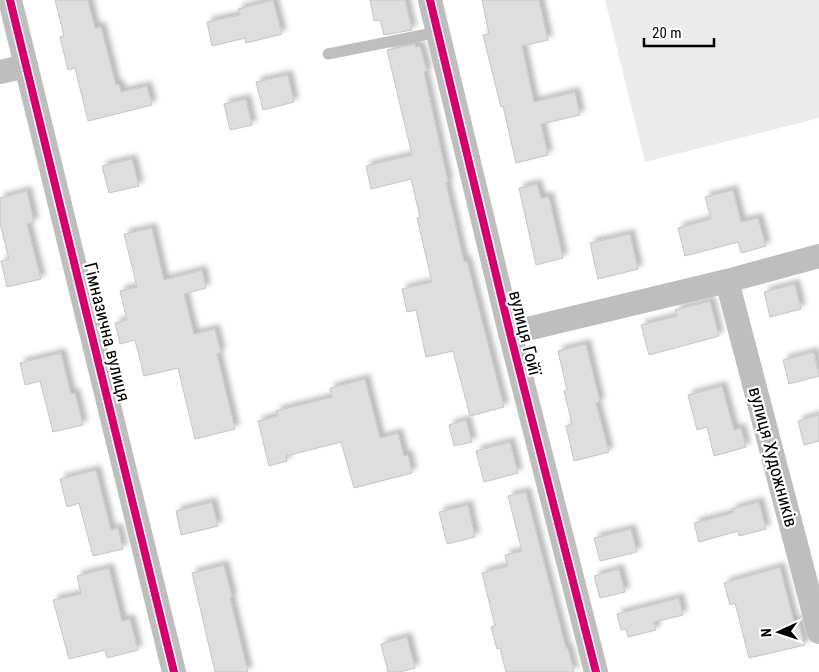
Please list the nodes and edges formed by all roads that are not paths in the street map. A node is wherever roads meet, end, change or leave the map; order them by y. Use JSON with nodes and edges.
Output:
{"nodes":[{"id":1,"x":10,"y":0,"type":"edge"},
{"id":2,"x":430,"y":0,"type":"edge"},
{"id":3,"x":438,"y":32,"type":"junction"},
{"id":4,"x":328,"y":54,"type":"dead end"},
{"id":5,"x":26,"y":66,"type":"junction"},
{"id":6,"x":0,"y":72,"type":"edge"},
{"id":7,"x":819,"y":256,"type":"edge"},
{"id":8,"x":727,"y":281,"type":"junction"},
{"id":9,"x":510,"y":333,"type":"junction"},
{"id":10,"x":819,"y":632,"type":"edge"},
{"id":11,"x":174,"y":672,"type":"edge"},
{"id":12,"x":596,"y":672,"type":"edge"}],
"edges":[{"from":1,"to":5,"type":"street","name":"Гімназична вулиця"},
{"from":2,"to":3,"type":"street","name":"вулиця Гойї"},
{"from":3,"to":4,"type":"lane"},
{"from":3,"to":9,"type":"street","name":"вулиця Гойї"},
{"from":5,"to":6,"type":"street"},
{"from":5,"to":11,"type":"street","name":"Гімназична вулиця"},
{"from":7,"to":8,"type":"street"},
{"from":8,"to":9,"type":"street"},
{"from":8,"to":10,"type":"street","name":"вулиця Художників"},
{"from":9,"to":12,"type":"street","name":"вулиця Гойї"}]}
